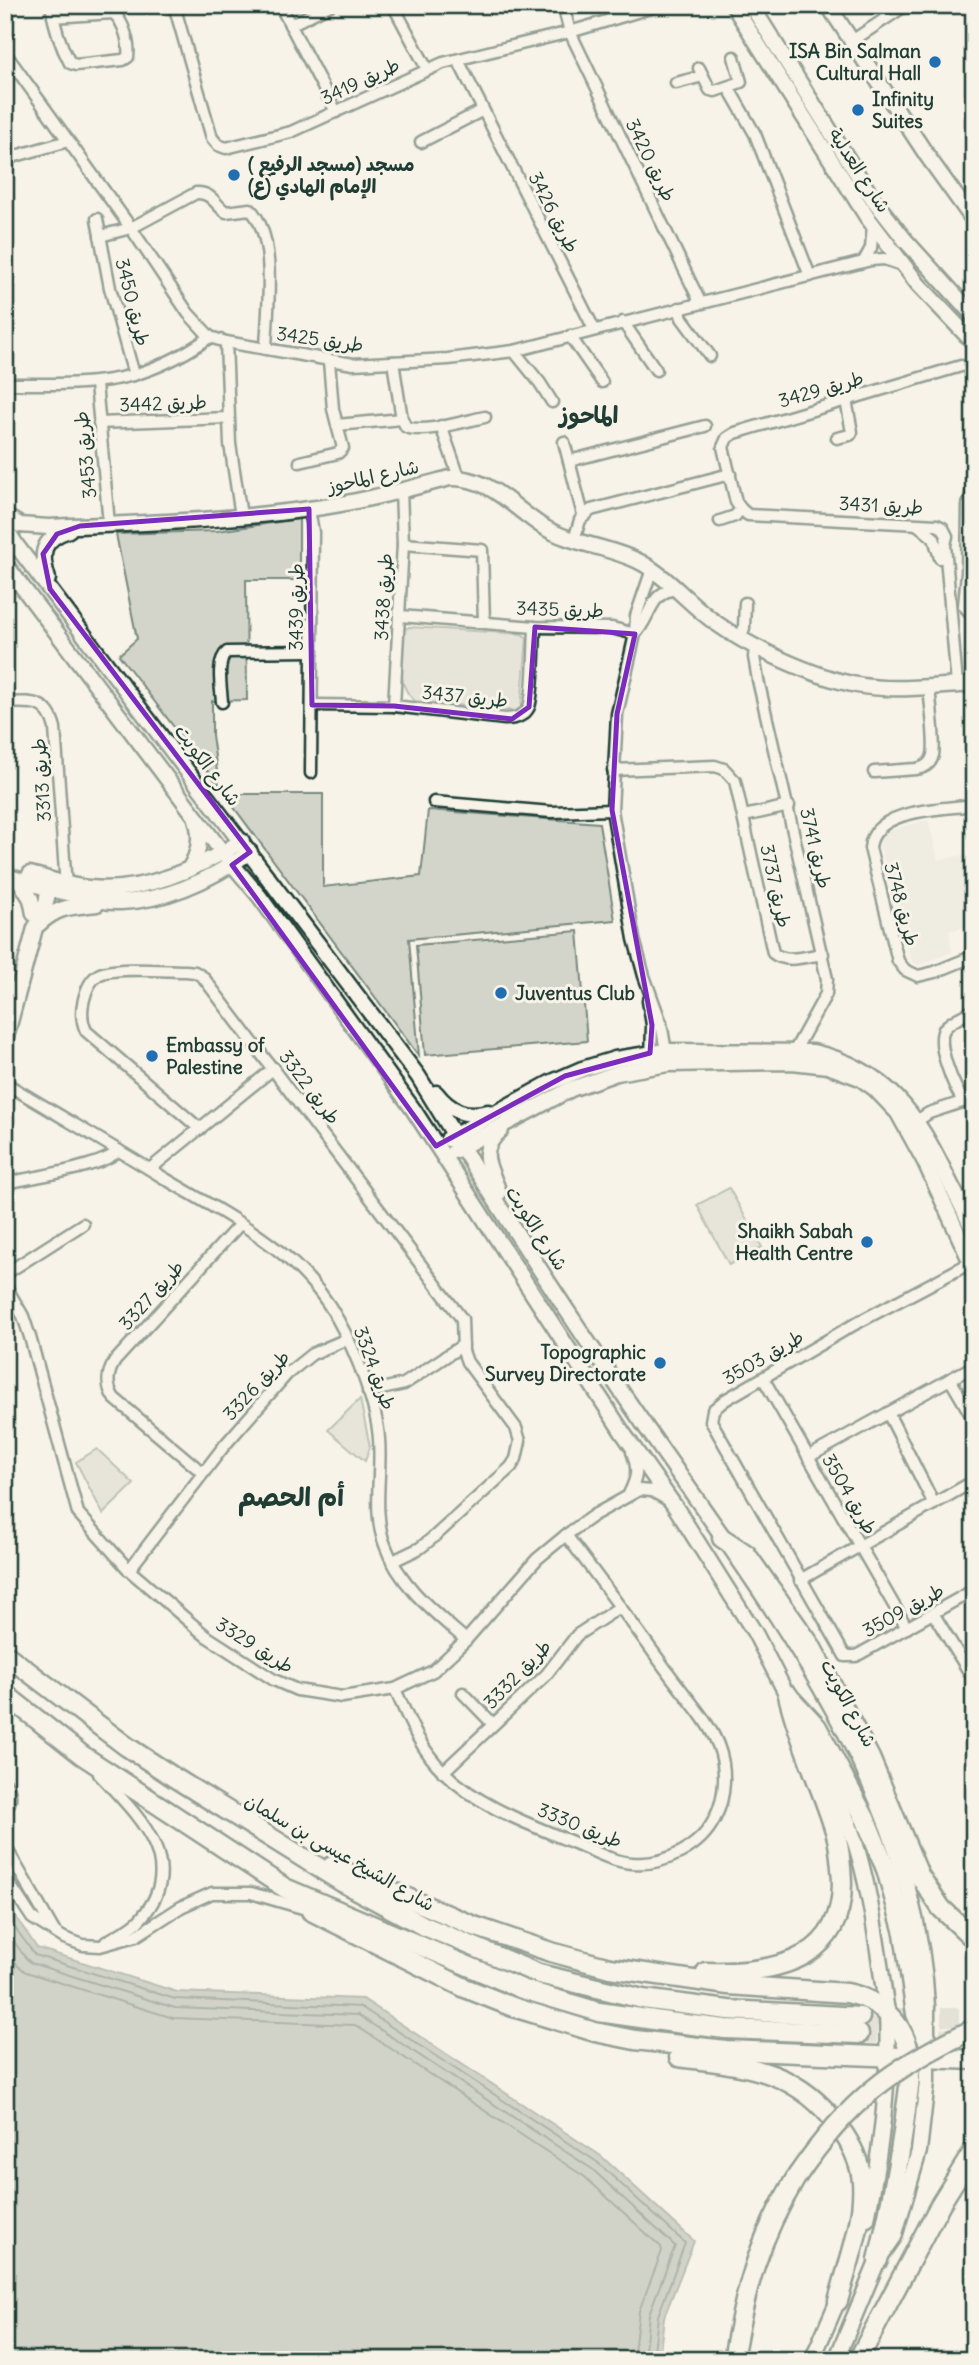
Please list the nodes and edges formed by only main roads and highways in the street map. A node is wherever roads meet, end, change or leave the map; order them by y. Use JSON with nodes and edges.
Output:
{"nodes":[{"id":1,"x":733,"y":5,"type":"edge"},
{"id":2,"x":828,"y":5,"type":"edge"},
{"id":3,"x":749,"y":7,"type":"edge"},
{"id":4,"x":974,"y":221,"type":"edge"},
{"id":5,"x":974,"y":316,"type":"edge"},
{"id":6,"x":974,"y":343,"type":"edge"},
{"id":7,"x":5,"y":516,"type":"edge"},
{"id":8,"x":80,"y":526,"type":"junction"},
{"id":9,"x":5,"y":527,"type":"edge"},
{"id":10,"x":5,"y":564,"type":"edge"},
{"id":11,"x":50,"y":589,"type":"junction"},
{"id":12,"x":974,"y":684,"type":"edge"},
{"id":13,"x":193,"y":811,"type":"junction"},
{"id":14,"x":246,"y":847,"type":"junction"},
{"id":15,"x":227,"y":859,"type":"junction"},
{"id":16,"x":5,"y":868,"type":"edge"},
{"id":17,"x":189,"y":869,"type":"junction"},
{"id":18,"x":5,"y":874,"type":"edge"},
{"id":19,"x":211,"y":876,"type":"junction"},
{"id":20,"x":20,"y":881,"type":"junction"},
{"id":21,"x":45,"y":882,"type":"junction"},
{"id":22,"x":65,"y":888,"type":"junction"},
{"id":23,"x":260,"y":897,"type":"junction"},
{"id":24,"x":119,"y":902,"type":"junction"},
{"id":25,"x":35,"y":921,"type":"junction"},
{"id":26,"x":12,"y":987,"type":"edge"},
{"id":27,"x":5,"y":1041,"type":"edge"},
{"id":28,"x":667,"y":1058,"type":"junction"},
{"id":29,"x":418,"y":1076,"type":"junction"},
{"id":30,"x":513,"y":1111,"type":"junction"},
{"id":31,"x":911,"y":1125,"type":"junction"},
{"id":32,"x":458,"y":1142,"type":"junction"},
{"id":33,"x":440,"y":1151,"type":"junction"},
{"id":34,"x":504,"y":1212,"type":"junction"},
{"id":35,"x":972,"y":1223,"type":"edge"},
{"id":36,"x":954,"y":1228,"type":"junction"},
{"id":37,"x":973,"y":1265,"type":"edge"},
{"id":38,"x":722,"y":1538,"type":"junction"},
{"id":39,"x":5,"y":1654,"type":"edge"},
{"id":40,"x":5,"y":1694,"type":"edge"},
{"id":41,"x":788,"y":1695,"type":"junction"},
{"id":42,"x":296,"y":1853,"type":"junction"},
{"id":43,"x":285,"y":1888,"type":"junction"},
{"id":44,"x":974,"y":1938,"type":"edge"},
{"id":45,"x":575,"y":1959,"type":"junction"},
{"id":46,"x":927,"y":2006,"type":"joint"},
{"id":47,"x":887,"y":2012,"type":"junction"},
{"id":48,"x":974,"y":2029,"type":"edge"},
{"id":49,"x":595,"y":2032,"type":"junction"},
{"id":50,"x":924,"y":2032,"type":"junction"},
{"id":51,"x":922,"y":2054,"type":"junction"},
{"id":52,"x":888,"y":2056,"type":"junction"},
{"id":53,"x":974,"y":2060,"type":"edge"},
{"id":54,"x":974,"y":2150,"type":"edge"},
{"id":55,"x":878,"y":2260,"type":"joint"},
{"id":56,"x":838,"y":2301,"type":"junction"},
{"id":57,"x":733,"y":2357,"type":"edge"},
{"id":58,"x":812,"y":2360,"type":"edge"},
{"id":59,"x":836,"y":2360,"type":"edge"},
{"id":60,"x":858,"y":2360,"type":"edge"}],
"edges":[{"from":1,"to":6,"type":"main road","name":"شارع العدلية"},
{"from":2,"to":4,"type":"main road"},
{"from":3,"to":5,"type":"main road","name":"شارع العدلية"},
{"from":7,"to":8,"type":"main road","name":"شارع الماحوز"},
{"from":8,"to":11,"type":"main road","name":"شارع الماحوز"},
{"from":8,"to":12,"type":"main road","name":"شارع الماحوز"},
{"from":9,"to":11,"type":"main road","name":"شارع الكويت"},
{"from":10,"to":13,"type":"main road","name":"شارع الكويت"},
{"from":11,"to":14,"type":"main road","name":"شارع الكويت"},
{"from":13,"to":15,"type":"main road","name":"شارع الكويت"},
{"from":13,"to":17,"type":"main road"},
{"from":14,"to":15,"type":"main road"},
{"from":14,"to":29,"type":"main road","name":"شارع الكويت"},
{"from":15,"to":17,"type":"main road"},
{"from":15,"to":19,"type":"main road"},
{"from":15,"to":23,"type":"main road","name":"شارع الكويت"},
{"from":16,"to":21,"type":"main road"},
{"from":17,"to":22,"type":"main road"},
{"from":18,"to":20,"type":"main road"},
{"from":19,"to":23,"type":"main road"},
{"from":19,"to":24,"type":"main road"},
{"from":20,"to":21,"type":"main road"},
{"from":20,"to":25,"type":"main road"},
{"from":21,"to":22,"type":"main road"},
{"from":21,"to":25,"type":"main road"},
{"from":22,"to":24,"type":"main road"},
{"from":23,"to":33,"type":"main road","name":"شارع الكويت"},
{"from":24,"to":25,"type":"main road"},
{"from":25,"to":26,"type":"main road"},
{"from":26,"to":27,"type":"main road"},
{"from":28,"to":30,"type":"main road"},
{"from":28,"to":31,"type":"main road"},
{"from":28,"to":31,"type":"main road"},
{"from":29,"to":30,"type":"main road"},
{"from":29,"to":32,"type":"main road","name":"شارع الكويت"},
{"from":30,"to":32,"type":"main road"},
{"from":30,"to":34,"type":"main road"},
{"from":31,"to":35,"type":"main road"},
{"from":31,"to":36,"type":"main road"},
{"from":32,"to":33,"type":"main road"},
{"from":32,"to":34,"type":"main road","name":"شارع الكويت"},
{"from":33,"to":41,"type":"main road","name":"شارع الكويت"},
{"from":34,"to":38,"type":"main road","name":"شارع الكويت"},
{"from":35,"to":36,"type":"main road"},
{"from":36,"to":37,"type":"main road"},
{"from":38,"to":44,"type":"highway"},
{"from":38,"to":46,"type":"main road","name":"شارع الكويت"},
{"from":39,"to":42,"type":"highway","name":"شارع الشيخ عيسى بن سلمان"},
{"from":40,"to":43,"type":"highway","name":"شارع الشيخ عيسى بن سلمان"},
{"from":41,"to":45,"type":"highway"},
{"from":41,"to":47,"type":"main road","name":"شارع الكويت"},
{"from":41,"to":50,"type":"highway"},
{"from":42,"to":43,"type":"highway","name":"شارع الشيخ عيسى بن سلمان"},
{"from":42,"to":45,"type":"highway"},
{"from":43,"to":49,"type":"highway"},
{"from":45,"to":47,"type":"highway"},
{"from":46,"to":50,"type":"highway"},
{"from":47,"to":51,"type":"highway"},
{"from":47,"to":52,"type":"main road","name":"شارع الكويت"},
{"from":48,"to":57,"type":"highway","bridge":true},
{"from":49,"to":52,"type":"highway"},
{"from":49,"to":56,"type":"highway"},
{"from":50,"to":51,"type":"highway"},
{"from":50,"to":51,"type":"highway"},
{"from":51,"to":52,"type":"highway"},
{"from":51,"to":53,"type":"highway"},
{"from":51,"to":55,"type":"highway"},
{"from":52,"to":56,"type":"main road","name":"شارع الكويت"},
{"from":54,"to":60,"type":"highway"},
{"from":55,"to":59,"type":"main road"},
{"from":56,"to":58,"type":"main road","name":"شارع الكويت"}]}
